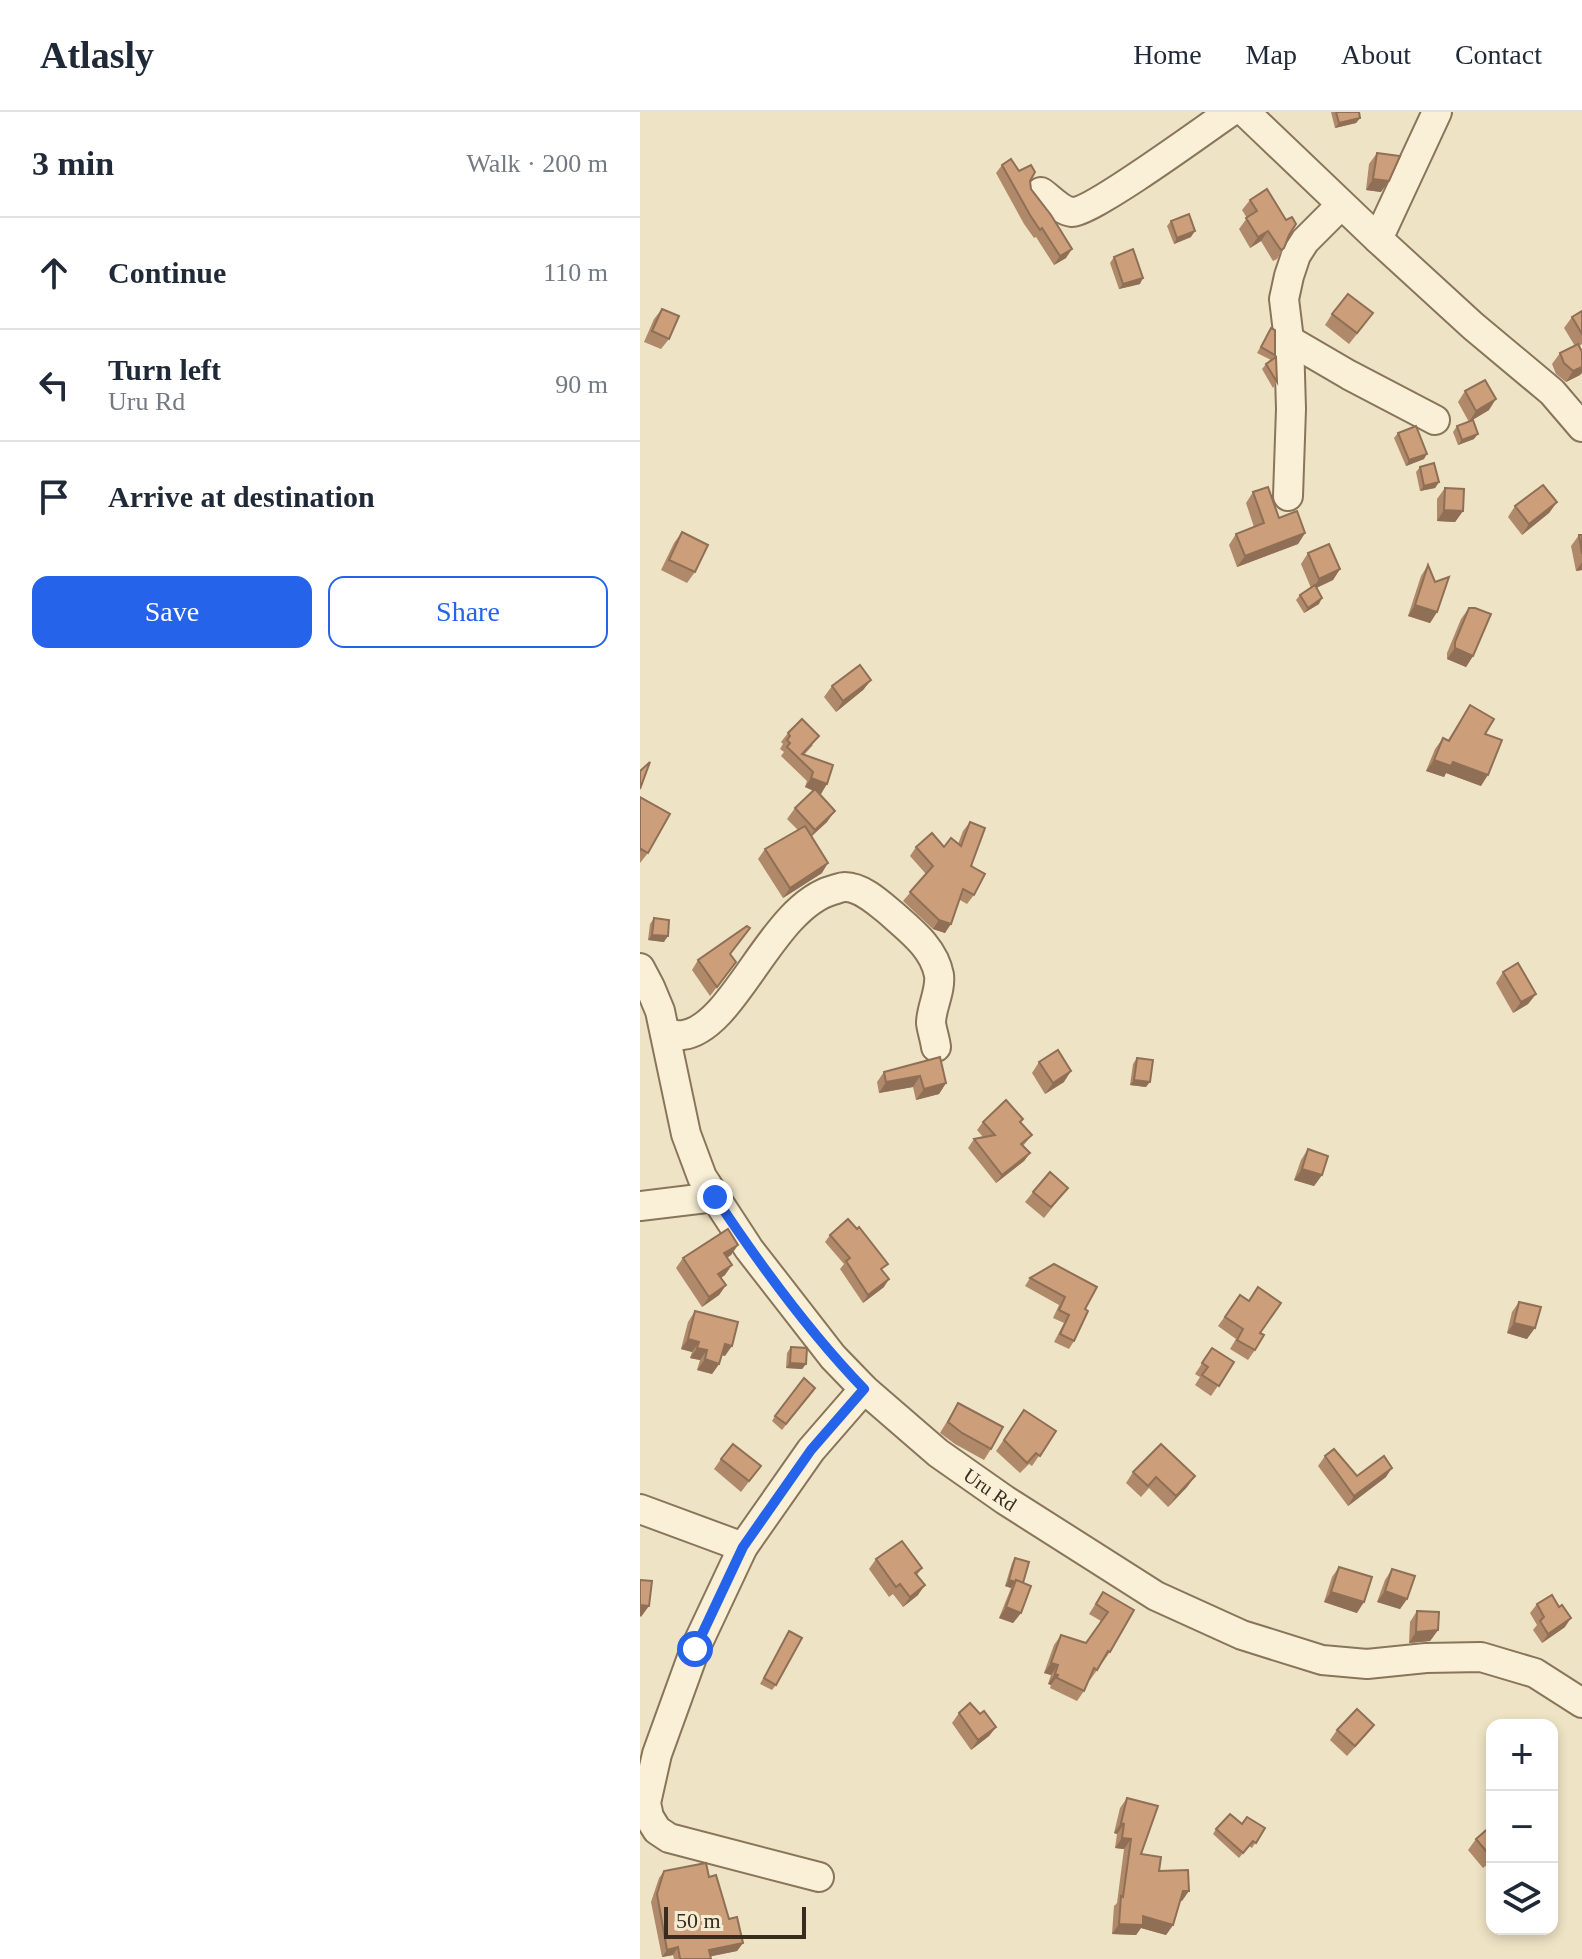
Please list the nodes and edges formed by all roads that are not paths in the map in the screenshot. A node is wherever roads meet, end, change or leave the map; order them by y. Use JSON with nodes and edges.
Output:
{"nodes":[{"id":1,"x":1230,"y":112,"type":"edge"},
{"id":2,"x":1245,"y":112,"type":"edge"},
{"id":3,"x":1437,"y":112,"type":"edge"},
{"id":4,"x":1041,"y":192,"type":"dead end"},
{"id":5,"x":1341,"y":205,"type":"junction"},
{"id":6,"x":1378,"y":239,"type":"junction"},
{"id":7,"x":1289,"y":340,"type":"junction"},
{"id":8,"x":1435,"y":420,"type":"dead end"},
{"id":9,"x":1582,"y":427,"type":"edge"},
{"id":10,"x":1288,"y":496,"type":"dead end"},
{"id":11,"x":640,"y":968,"type":"edge"},
{"id":12,"x":665,"y":1033,"type":"junction"},
{"id":13,"x":936,"y":1047,"type":"dead end"},
{"id":14,"x":715,"y":1197,"type":"junction"},
{"id":15,"x":640,"y":1206,"type":"edge"},
{"id":16,"x":864,"y":1389,"type":"junction"},
{"id":17,"x":640,"y":1509,"type":"edge"},
{"id":18,"x":743,"y":1547,"type":"junction"},
{"id":19,"x":1582,"y":1703,"type":"edge"},
{"id":20,"x":819,"y":1877,"type":"dead end"}],
"edges":[{"from":1,"to":4,"type":"street"},
{"from":2,"to":5,"type":"street"},
{"from":3,"to":6,"type":"street"},
{"from":5,"to":6,"type":"street"},
{"from":5,"to":7,"type":"street"},
{"from":6,"to":9,"type":"street"},
{"from":7,"to":8,"type":"street"},
{"from":7,"to":10,"type":"street"},
{"from":11,"to":12,"type":"street","name":"Uru Rd"},
{"from":12,"to":13,"type":"street"},
{"from":12,"to":14,"type":"street","name":"Uru Rd"},
{"from":14,"to":15,"type":"street"},
{"from":14,"to":16,"type":"street","name":"Uru Rd"},
{"from":16,"to":18,"type":"street"},
{"from":16,"to":19,"type":"street","name":"Uru Rd"},
{"from":17,"to":18,"type":"street"},
{"from":18,"to":20,"type":"street"}]}
